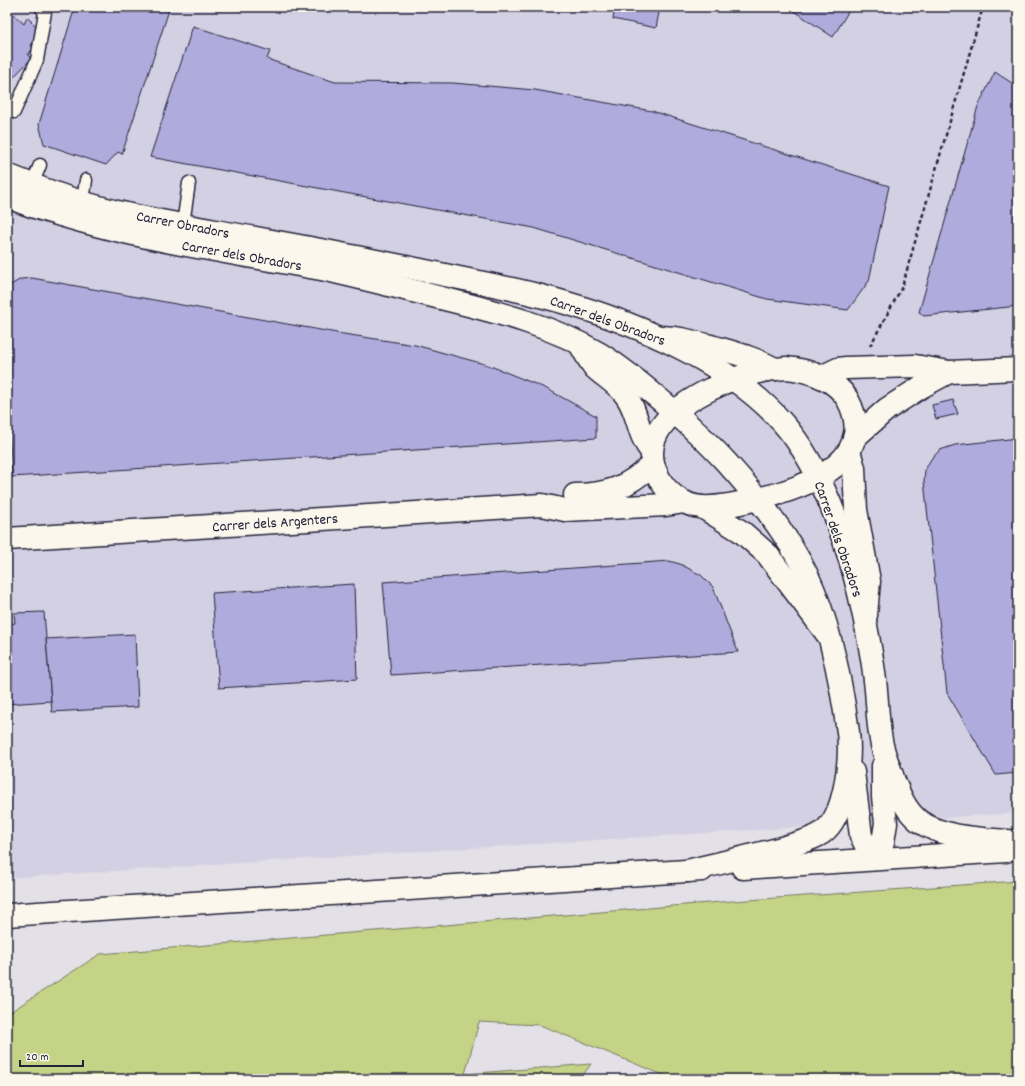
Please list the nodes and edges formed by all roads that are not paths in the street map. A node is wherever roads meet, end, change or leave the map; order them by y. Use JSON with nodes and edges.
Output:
{"nodes":[{"id":1,"x":41,"y":7,"type":"edge"},
{"id":2,"x":7,"y":110,"type":"edge"},
{"id":3,"x":7,"y":174,"type":"edge"},
{"id":4,"x":36,"y":175,"type":"junction"},
{"id":5,"x":86,"y":180,"type":"dead end"},
{"id":6,"x":189,"y":183,"type":"dead end"},
{"id":7,"x":7,"y":187,"type":"edge"},
{"id":8,"x":7,"y":196,"type":"edge"},
{"id":9,"x":83,"y":201,"type":"junction"},
{"id":10,"x":183,"y":224,"type":"junction"},
{"id":11,"x":117,"y":231,"type":"junction"},
{"id":12,"x":363,"y":257,"type":"joint"},
{"id":13,"x":367,"y":280,"type":"junction"},
{"id":14,"x":657,"y":337,"type":"junction"},
{"id":15,"x":580,"y":344,"type":"junction"},
{"id":16,"x":774,"y":369,"type":"junction"},
{"id":17,"x":1018,"y":369,"type":"edge"},
{"id":18,"x":949,"y":372,"type":"junction"},
{"id":19,"x":821,"y":377,"type":"junction"},
{"id":20,"x":732,"y":379,"type":"junction"},
{"id":21,"x":674,"y":412,"type":"junction"},
{"id":22,"x":852,"y":444,"type":"junction"},
{"id":23,"x":652,"y":458,"type":"junction"},
{"id":24,"x":819,"y":477,"type":"junction"},
{"id":25,"x":758,"y":499,"type":"junction"},
{"id":26,"x":542,"y":505,"type":"junction"},
{"id":27,"x":693,"y":505,"type":"junction"},
{"id":28,"x":7,"y":539,"type":"edge"},
{"id":29,"x":865,"y":620,"type":"junction"},
{"id":30,"x":830,"y":638,"type":"junction"},
{"id":31,"x":882,"y":747,"type":"junction"},
{"id":32,"x":850,"y":749,"type":"junction"},
{"id":33,"x":1018,"y":842,"type":"edge"},
{"id":34,"x":1018,"y":850,"type":"edge"},
{"id":35,"x":873,"y":859,"type":"junction"},
{"id":36,"x":687,"y":871,"type":"junction"},
{"id":37,"x":7,"y":915,"type":"edge"}],
"edges":[{"from":1,"to":2,"type":"lane"},
{"from":3,"to":4,"type":"street","name":"Carrer Obradors"},
{"from":4,"to":7,"type":"street"},
{"from":4,"to":9,"type":"street","name":"Carrer Obradors"},
{"from":5,"to":9,"type":"lane"},
{"from":6,"to":10,"type":"lane"},
{"from":8,"to":11,"type":"street","name":"Carrer dels Obradors"},
{"from":9,"to":10,"type":"street","name":"Carrer Obradors"},
{"from":9,"to":11,"type":"street"},
{"from":10,"to":11,"type":"street","name":"Carrer dels Obradors"},
{"from":10,"to":12,"type":"street","name":"Carrer Obradors"},
{"from":10,"to":13,"type":"street","name":"Carrer dels Obradors"},
{"from":11,"to":13,"type":"street","name":"Carrer dels Obradors"},
{"from":12,"to":14,"type":"street","name":"Carrer dels Obradors"},
{"from":13,"to":15,"type":"street","name":"Carrer dels Obradors"},
{"from":14,"to":16,"type":"street"},
{"from":14,"to":20,"type":"street","name":"Carrer dels Obradors"},
{"from":15,"to":21,"type":"street","name":"Carrer dels Obradors"},
{"from":15,"to":23,"type":"street"},
{"from":16,"to":19,"type":"street","name":"Carrer dels Obradors"},
{"from":16,"to":20,"type":"street","name":"Carrer dels Obradors"},
{"from":17,"to":18,"type":"street"},
{"from":18,"to":19,"type":"street"},
{"from":18,"to":22,"type":"street","name":"Carrer dels Argenters"},
{"from":19,"to":22,"type":"street","name":"Carrer dels Obradors"},
{"from":20,"to":21,"type":"street","name":"Carrer dels Obradors"},
{"from":20,"to":24,"type":"street","name":"Carrer dels Obradors"},
{"from":21,"to":23,"type":"street","name":"Carrer dels Obradors"},
{"from":21,"to":25,"type":"street","name":"Carrer dels Obradors"},
{"from":22,"to":24,"type":"street","name":"Carrer dels Argenters"},
{"from":22,"to":29,"type":"street","name":"Carrer dels Obradors"},
{"from":23,"to":26,"type":"street","name":"Carrer dels Argenters"},
{"from":23,"to":27,"type":"street","name":"Carrer dels Obradors"},
{"from":24,"to":25,"type":"street","name":"Carrer dels Argenters"},
{"from":24,"to":29,"type":"street","name":"Carrer dels Obradors"},
{"from":25,"to":27,"type":"street","name":"Carrer dels Argenters"},
{"from":25,"to":30,"type":"street","name":"Carrer dels Obradors"},
{"from":26,"to":27,"type":"street","name":"Carrer dels Argenters"},
{"from":26,"to":28,"type":"street","name":"Carrer dels Argenters"},
{"from":27,"to":30,"type":"street","name":"Carrer dels Obradors"},
{"from":29,"to":31,"type":"street","name":"Carrer dels Obradors"},
{"from":30,"to":32,"type":"street","name":"Carrer dels Obradors"},
{"from":31,"to":33,"type":"street","name":"Carrer dels Obradors"},
{"from":31,"to":35,"type":"street","name":"Carrer dels Obradors"},
{"from":32,"to":35,"type":"street","name":"Carrer dels Obradors"},
{"from":32,"to":36,"type":"street","name":"Carrer dels Obradors"},
{"from":34,"to":35,"type":"street"},
{"from":35,"to":36,"type":"street"},
{"from":36,"to":37,"type":"street"}]}
